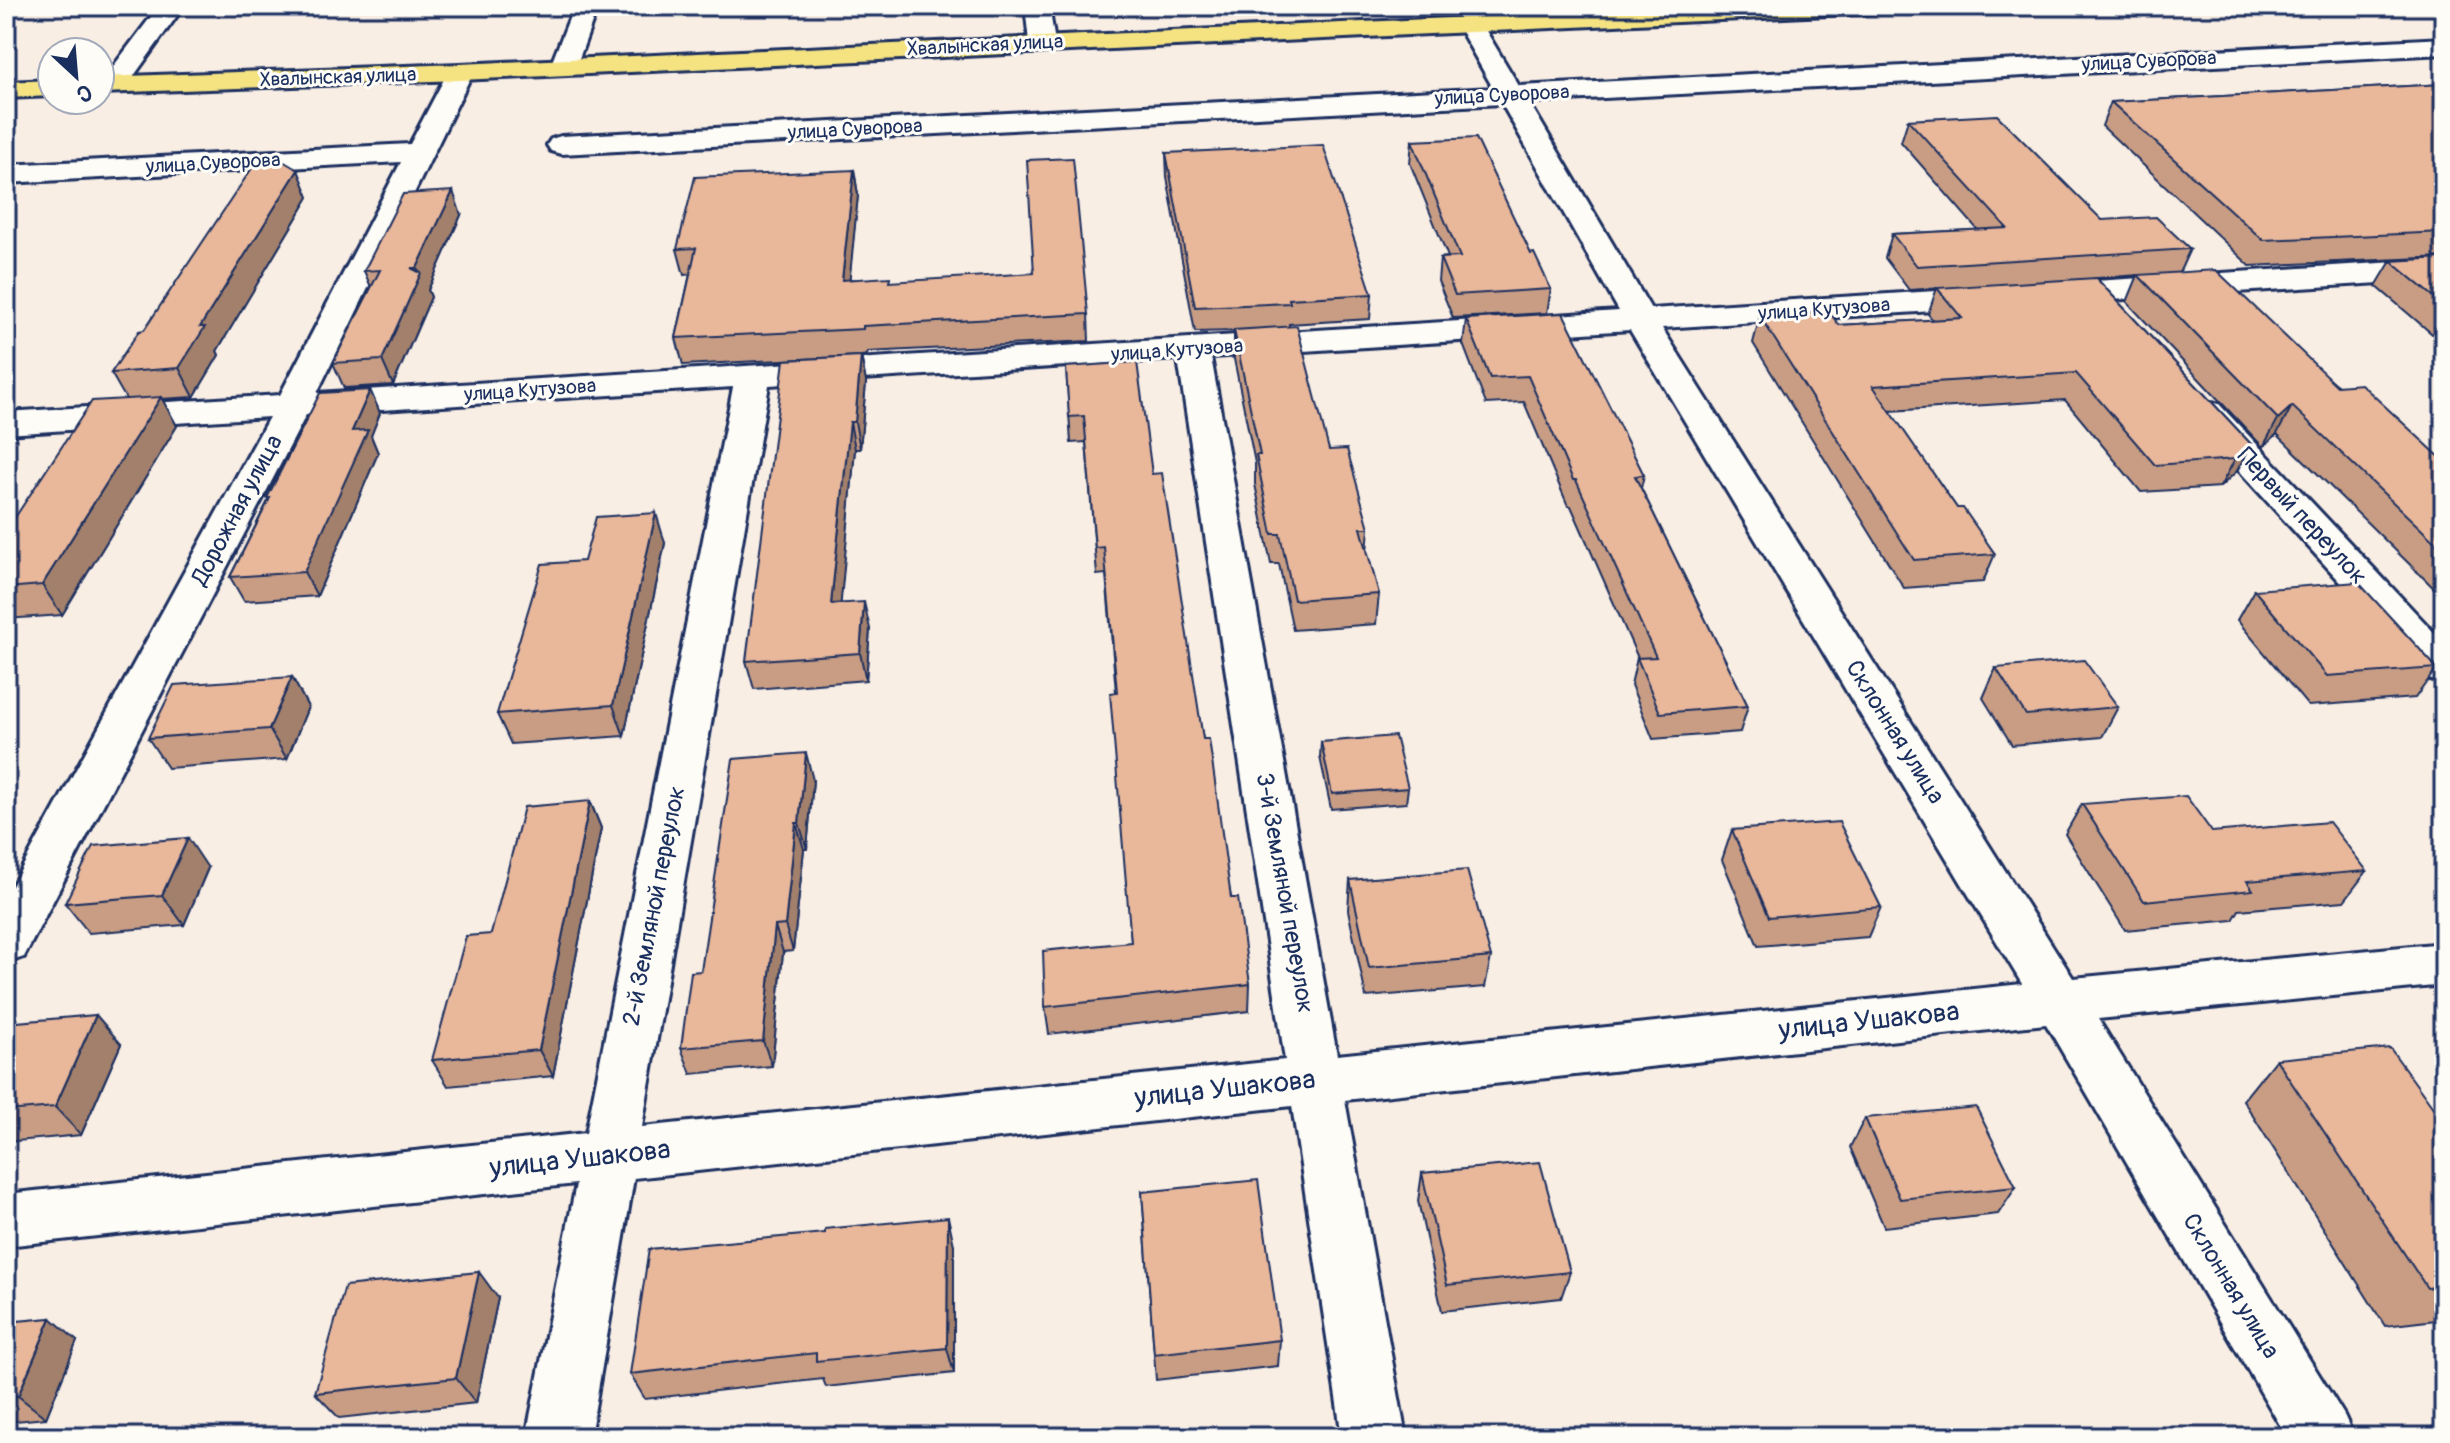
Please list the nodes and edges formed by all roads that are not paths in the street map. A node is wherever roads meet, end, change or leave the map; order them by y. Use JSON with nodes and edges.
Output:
{"nodes":[{"id":1,"x":172,"y":6,"type":"edge"},
{"id":2,"x":586,"y":6,"type":"edge"},
{"id":3,"x":1037,"y":6,"type":"edge"},
{"id":4,"x":1870,"y":6,"type":"edge"},
{"id":5,"x":1471,"y":26,"type":"junction"},
{"id":6,"x":1042,"y":42,"type":"junction"},
{"id":7,"x":2444,"y":46,"type":"edge"},
{"id":8,"x":563,"y":67,"type":"junction"},
{"id":9,"x":460,"y":72,"type":"junction"},
{"id":10,"x":116,"y":73,"type":"edge"},
{"id":11,"x":116,"y":85,"type":"edge"},
{"id":12,"x":36,"y":89,"type":"edge"},
{"id":13,"x":6,"y":90,"type":"edge"},
{"id":14,"x":1511,"y":95,"type":"junction"},
{"id":15,"x":561,"y":145,"type":"dead end"},
{"id":16,"x":419,"y":152,"type":"junction"},
{"id":17,"x":6,"y":174,"type":"edge"},
{"id":18,"x":2444,"y":269,"type":"edge"},
{"id":19,"x":2096,"y":293,"type":"junction"},
{"id":20,"x":1641,"y":321,"type":"junction"},
{"id":21,"x":2127,"y":327,"type":"edge"},
{"id":22,"x":1193,"y":349,"type":"junction"},
{"id":23,"x":753,"y":376,"type":"junction"},
{"id":24,"x":2180,"y":384,"type":"edge"},
{"id":25,"x":293,"y":405,"type":"junction"},
{"id":26,"x":6,"y":423,"type":"edge"},
{"id":27,"x":2444,"y":669,"type":"edge"},
{"id":28,"x":6,"y":943,"type":"edge"},
{"id":29,"x":2444,"y":964,"type":"edge"},
{"id":30,"x":2060,"y":1001,"type":"junction"},
{"id":31,"x":1316,"y":1080,"type":"junction"},
{"id":32,"x":608,"y":1156,"type":"junction"},
{"id":33,"x":6,"y":1220,"type":"edge"},
{"id":34,"x":558,"y":1437,"type":"edge"},
{"id":35,"x":1374,"y":1437,"type":"edge"},
{"id":36,"x":2322,"y":1437,"type":"edge"}],
"edges":[{"from":1,"to":10,"type":"street"},
{"from":2,"to":8,"type":"street"},
{"from":3,"to":6,"type":"street"},
{"from":4,"to":5,"type":"main road","name":"Хвалынская улица"},
{"from":5,"to":6,"type":"main road","name":"Хвалынская улица"},
{"from":5,"to":14,"type":"street","name":"Склонная улица"},
{"from":6,"to":8,"type":"main road","name":"Хвалынская улица"},
{"from":7,"to":14,"type":"street","name":"улица Суворова"},
{"from":8,"to":9,"type":"main road","name":"Хвалынская улица"},
{"from":9,"to":11,"type":"main road","name":"Хвалынская улица"},
{"from":9,"to":16,"type":"street","name":"Дорожная улица"},
{"from":12,"to":13,"type":"main road"},
{"from":14,"to":15,"type":"street","name":"улица Суворова"},
{"from":14,"to":20,"type":"street","name":"Склонная улица"},
{"from":16,"to":17,"type":"street","name":"улица Суворова"},
{"from":16,"to":25,"type":"street","name":"Дорожная улица"},
{"from":18,"to":19,"type":"street","name":"улица Кутузова"},
{"from":19,"to":20,"type":"street","name":"улица Кутузова"},
{"from":19,"to":21,"type":"street"},
{"from":20,"to":22,"type":"street","name":"улица Кутузова"},
{"from":20,"to":30,"type":"street","name":"Склонная улица"},
{"from":22,"to":23,"type":"street","name":"улица Кутузова"},
{"from":22,"to":31,"type":"street","name":"3-й Земляной переулок"},
{"from":23,"to":25,"type":"street","name":"улица Кутузова"},
{"from":23,"to":32,"type":"street","name":"2-й Земляной переулок"},
{"from":24,"to":27,"type":"street","name":"Первый переулок"},
{"from":25,"to":26,"type":"street","name":"улица Кутузова"},
{"from":25,"to":28,"type":"street","name":"Дорожная улица"},
{"from":29,"to":30,"type":"street","name":"улица Ушакова"},
{"from":30,"to":31,"type":"street","name":"улица Ушакова"},
{"from":30,"to":36,"type":"street","name":"Склонная улица"},
{"from":31,"to":32,"type":"street","name":"улица Ушакова"},
{"from":31,"to":35,"type":"street","name":"3-й Земляной переулок"},
{"from":32,"to":33,"type":"street","name":"улица Ушакова"},
{"from":32,"to":34,"type":"street","name":"2-й Земляной переулок"}]}
